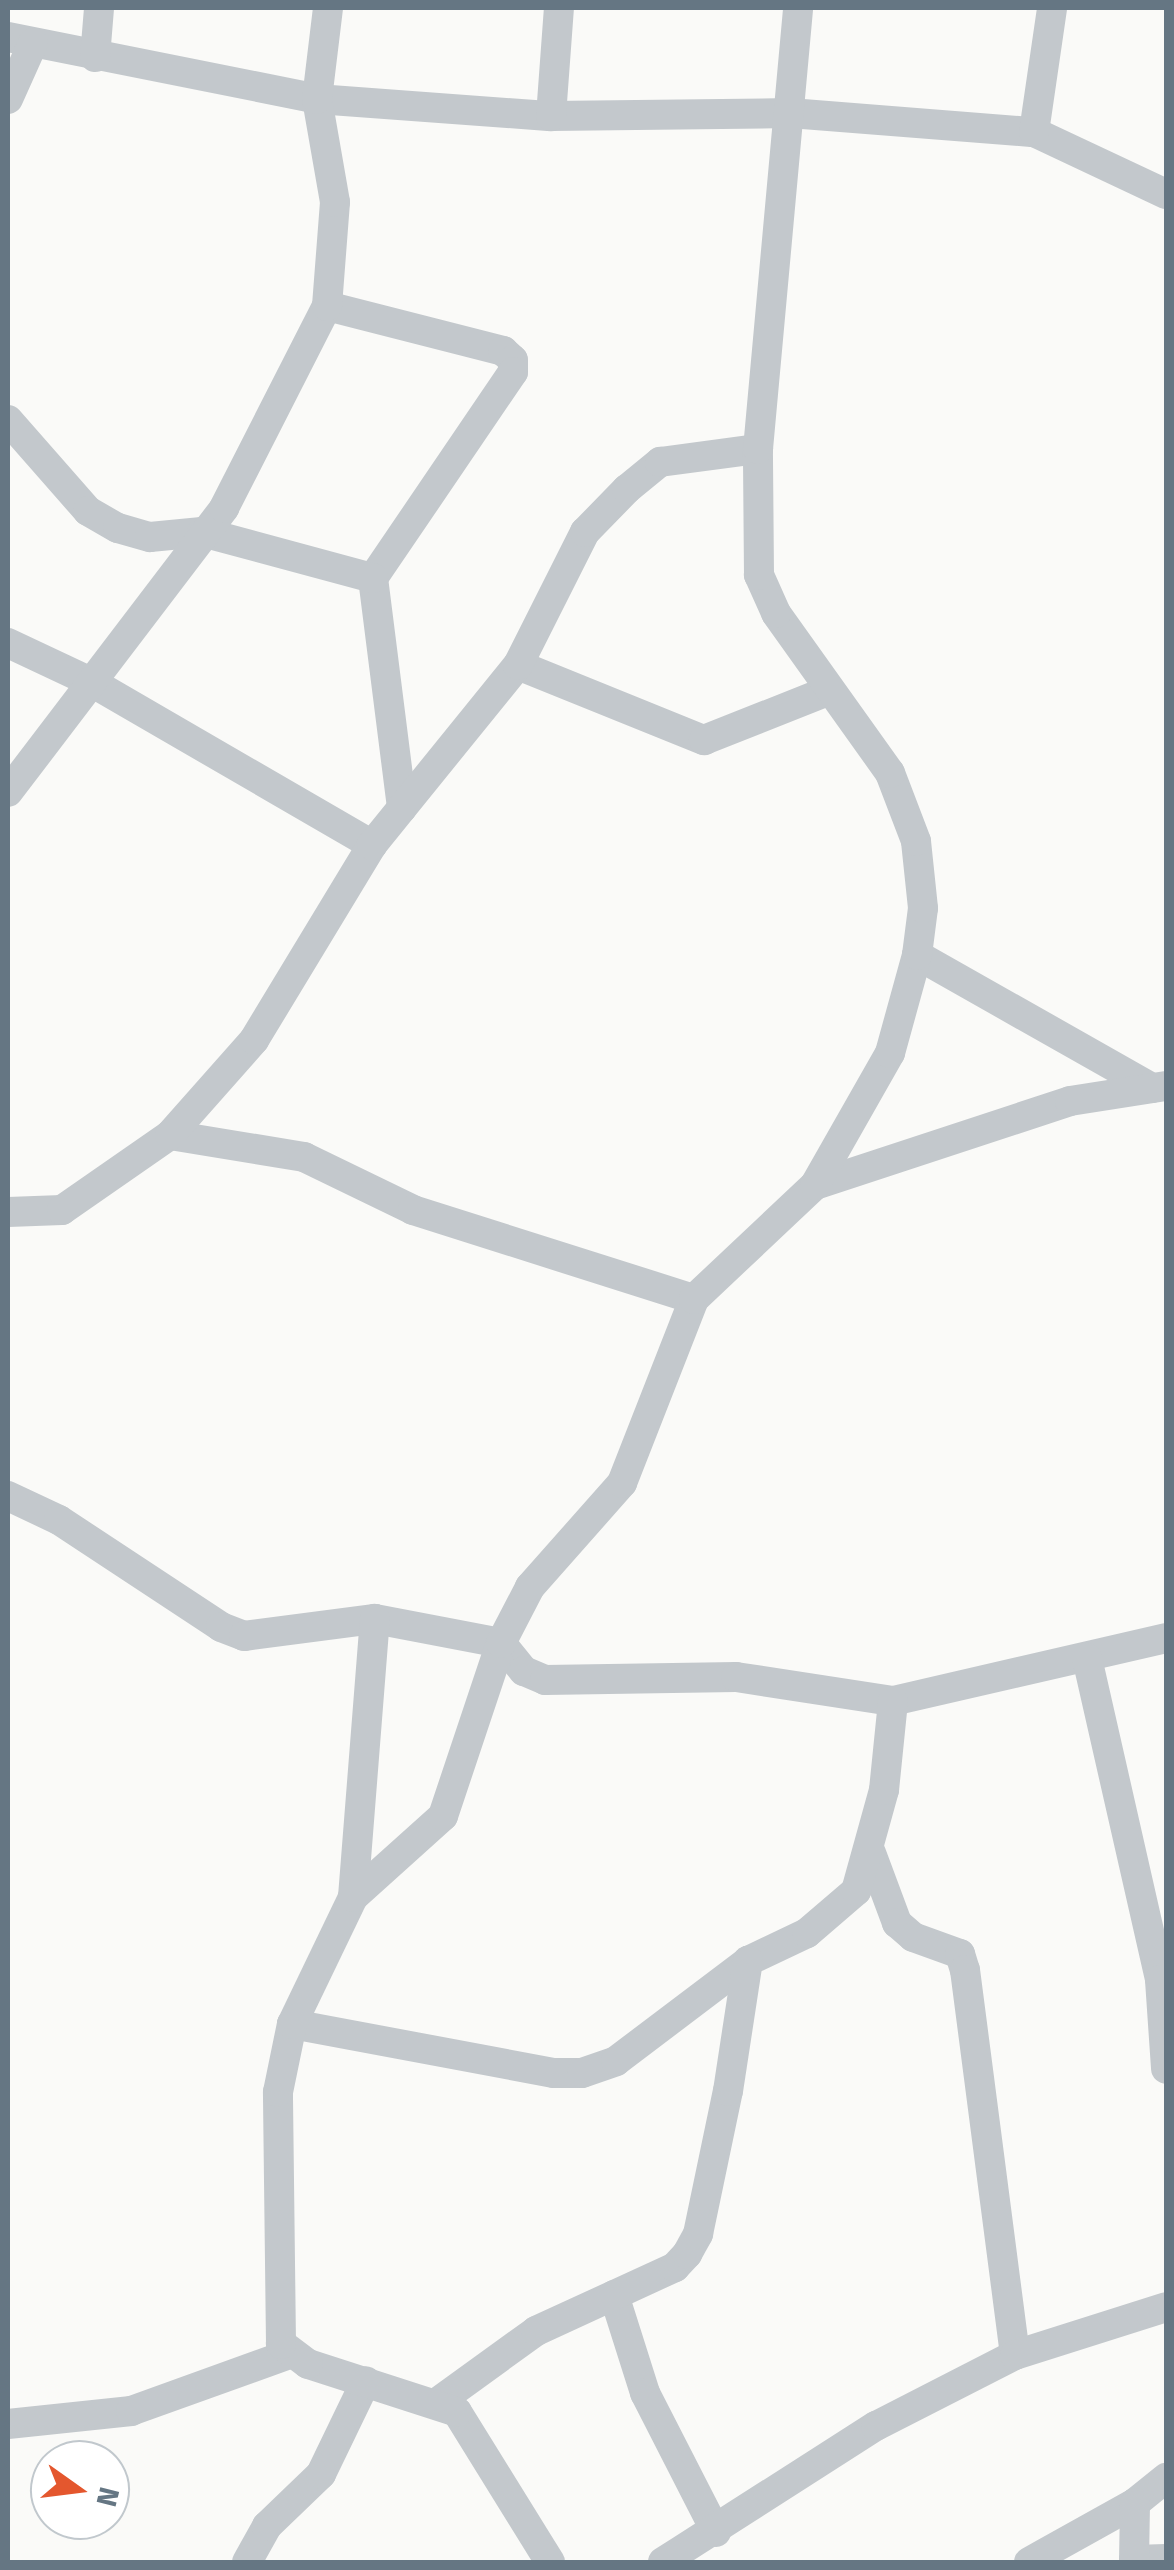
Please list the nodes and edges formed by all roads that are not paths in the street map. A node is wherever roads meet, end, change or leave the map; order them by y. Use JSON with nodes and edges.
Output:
{"nodes":[{"id":1,"x":99,"y":8,"type":"edge"},
{"id":2,"x":328,"y":8,"type":"edge"},
{"id":3,"x":559,"y":8,"type":"edge"},
{"id":4,"x":798,"y":8,"type":"edge"},
{"id":5,"x":1052,"y":8,"type":"edge"},
{"id":6,"x":20,"y":40,"type":"edge"},
{"id":7,"x":95,"y":58,"type":"junction"},
{"id":8,"x":8,"y":99,"type":"edge"},
{"id":9,"x":317,"y":99,"type":"junction"},
{"id":10,"x":790,"y":113,"type":"junction"},
{"id":11,"x":551,"y":116,"type":"junction"},
{"id":12,"x":1034,"y":132,"type":"junction"},
{"id":13,"x":1166,"y":194,"type":"edge"},
{"id":14,"x":327,"y":306,"type":"junction"},
{"id":15,"x":12,"y":434,"type":"edge"},
{"id":16,"x":758,"y":449,"type":"junction"},
{"id":17,"x":202,"y":532,"type":"junction"},
{"id":18,"x":373,"y":578,"type":"junction"},
{"id":19,"x":8,"y":643,"type":"edge"},
{"id":20,"x":518,"y":665,"type":"junction"},
{"id":21,"x":93,"y":683,"type":"junction"},
{"id":22,"x":828,"y":690,"type":"junction"},
{"id":23,"x":8,"y":792,"type":"edge"},
{"id":24,"x":402,"y":808,"type":"junction"},
{"id":25,"x":372,"y":846,"type":"junction"},
{"id":26,"x":917,"y":955,"type":"junction"},
{"id":27,"x":1159,"y":1087,"type":"edge"},
{"id":28,"x":170,"y":1135,"type":"junction"},
{"id":29,"x":815,"y":1185,"type":"junction"},
{"id":30,"x":8,"y":1212,"type":"edge"},
{"id":31,"x":694,"y":1299,"type":"junction"},
{"id":32,"x":8,"y":1496,"type":"edge"},
{"id":33,"x":374,"y":1619,"type":"junction"},
{"id":34,"x":1166,"y":1638,"type":"edge"},
{"id":35,"x":502,"y":1643,"type":"junction"},
{"id":36,"x":1088,"y":1658,"type":"junction"},
{"id":37,"x":892,"y":1701,"type":"junction"},
{"id":38,"x":871,"y":1853,"type":"junction"},
{"id":39,"x":353,"y":1897,"type":"junction"},
{"id":40,"x":748,"y":1961,"type":"junction"},
{"id":41,"x":292,"y":2024,"type":"junction"},
{"id":42,"x":1166,"y":2069,"type":"edge"},
{"id":43,"x":614,"y":2296,"type":"junction"},
{"id":44,"x":1166,"y":2307,"type":"edge"},
{"id":45,"x":289,"y":2354,"type":"junction"},
{"id":46,"x":1015,"y":2355,"type":"junction"},
{"id":47,"x":366,"y":2381,"type":"junction"},
{"id":48,"x":438,"y":2402,"type":"junction"},
{"id":49,"x":8,"y":2424,"type":"edge"},
{"id":50,"x":1166,"y":2478,"type":"edge"},
{"id":51,"x":1135,"y":2503,"type":"junction"},
{"id":52,"x":716,"y":2532,"type":"junction"},
{"id":53,"x":1166,"y":2559,"type":"edge"},
{"id":54,"x":1134,"y":2561,"type":"edge"},
{"id":55,"x":246,"y":2562,"type":"edge"},
{"id":56,"x":550,"y":2562,"type":"edge"},
{"id":57,"x":663,"y":2562,"type":"edge"},
{"id":58,"x":1030,"y":2562,"type":"edge"}],
"edges":[{"from":1,"to":7,"type":"street"},
{"from":2,"to":9,"type":"street"},
{"from":3,"to":11,"type":"street"},
{"from":4,"to":10,"type":"street"},
{"from":5,"to":12,"type":"street"},
{"from":6,"to":7,"type":"street"},
{"from":6,"to":8,"type":"street"},
{"from":7,"to":9,"type":"street"},
{"from":9,"to":11,"type":"street"},
{"from":9,"to":14,"type":"street"},
{"from":10,"to":11,"type":"street"},
{"from":10,"to":12,"type":"street"},
{"from":10,"to":16,"type":"street"},
{"from":12,"to":13,"type":"street"},
{"from":14,"to":17,"type":"street"},
{"from":14,"to":18,"type":"street"},
{"from":15,"to":17,"type":"street"},
{"from":16,"to":20,"type":"street"},
{"from":16,"to":22,"type":"street"},
{"from":17,"to":18,"type":"street"},
{"from":17,"to":21,"type":"street"},
{"from":18,"to":24,"type":"street"},
{"from":19,"to":21,"type":"street"},
{"from":20,"to":22,"type":"street"},
{"from":20,"to":24,"type":"street"},
{"from":21,"to":23,"type":"street"},
{"from":21,"to":25,"type":"street"},
{"from":22,"to":26,"type":"street"},
{"from":24,"to":25,"type":"street"},
{"from":25,"to":28,"type":"street"},
{"from":26,"to":27,"type":"street"},
{"from":26,"to":29,"type":"street"},
{"from":27,"to":29,"type":"street"},
{"from":28,"to":30,"type":"street"},
{"from":28,"to":31,"type":"street"},
{"from":29,"to":31,"type":"street"},
{"from":31,"to":35,"type":"street"},
{"from":32,"to":33,"type":"street"},
{"from":33,"to":35,"type":"street"},
{"from":33,"to":39,"type":"street"},
{"from":34,"to":36,"type":"street"},
{"from":35,"to":37,"type":"street"},
{"from":35,"to":39,"type":"street"},
{"from":36,"to":37,"type":"street"},
{"from":36,"to":42,"type":"street"},
{"from":37,"to":38,"type":"street"},
{"from":38,"to":40,"type":"street"},
{"from":38,"to":46,"type":"street"},
{"from":39,"to":41,"type":"street"},
{"from":40,"to":41,"type":"street"},
{"from":40,"to":43,"type":"street"},
{"from":41,"to":45,"type":"street"},
{"from":43,"to":48,"type":"street"},
{"from":43,"to":52,"type":"street"},
{"from":44,"to":46,"type":"street"},
{"from":45,"to":47,"type":"street"},
{"from":45,"to":49,"type":"street"},
{"from":46,"to":52,"type":"street"},
{"from":47,"to":48,"type":"street"},
{"from":47,"to":55,"type":"street"},
{"from":48,"to":56,"type":"street"},
{"from":50,"to":51,"type":"street"},
{"from":51,"to":54,"type":"street"},
{"from":51,"to":58,"type":"street"},
{"from":52,"to":57,"type":"street"},
{"from":53,"to":54,"type":"street"}]}
